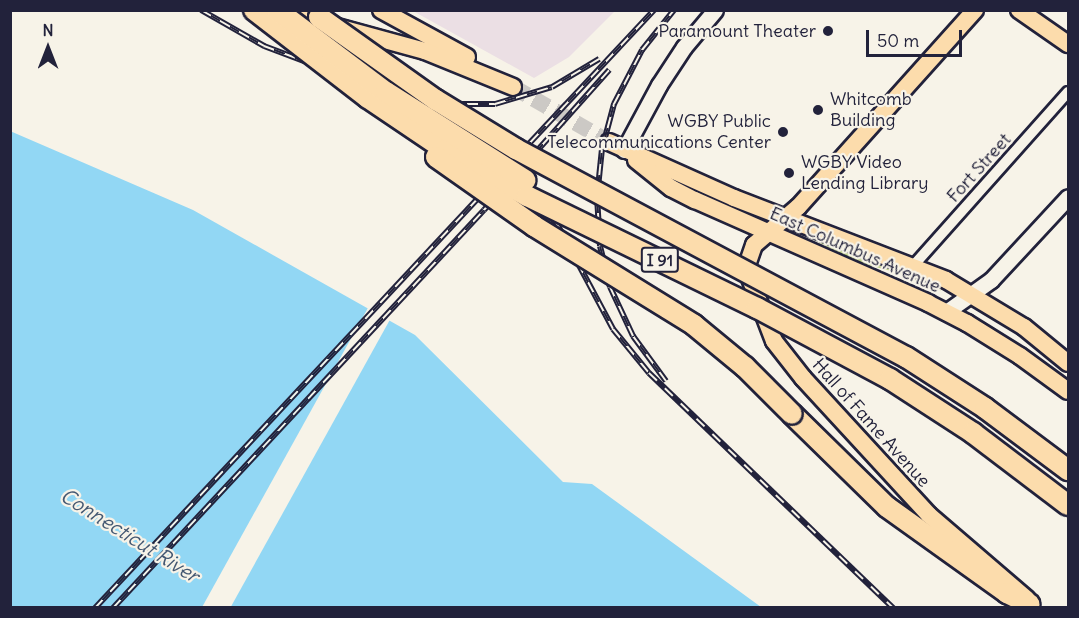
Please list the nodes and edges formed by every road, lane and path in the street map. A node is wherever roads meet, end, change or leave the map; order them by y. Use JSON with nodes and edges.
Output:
{"nodes":[{"id":1,"x":254,"y":10,"type":"edge"},
{"id":2,"x":279,"y":10,"type":"edge"},
{"id":3,"x":311,"y":10,"type":"edge"},
{"id":4,"x":381,"y":10,"type":"edge"},
{"id":5,"x":715,"y":10,"type":"edge"},
{"id":6,"x":975,"y":10,"type":"edge"},
{"id":7,"x":1019,"y":10,"type":"edge"},
{"id":8,"x":1068,"y":44,"type":"edge"},
{"id":9,"x":1068,"y":92,"type":"edge"},
{"id":10,"x":368,"y":98,"type":"junction"},
{"id":11,"x":609,"y":142,"type":"tunnel mouth"},
{"id":12,"x":624,"y":150,"type":"junction"},
{"id":13,"x":1068,"y":196,"type":"edge"},
{"id":14,"x":786,"y":218,"type":"junction"},
{"id":15,"x":768,"y":233,"type":"junction"},
{"id":16,"x":669,"y":264,"type":"junction"},
{"id":17,"x":913,"y":266,"type":"junction"},
{"id":18,"x":971,"y":294,"type":"junction"},
{"id":19,"x":946,"y":312,"type":"junction"},
{"id":20,"x":1068,"y":363,"type":"edge"},
{"id":21,"x":1068,"y":391,"type":"edge"},
{"id":22,"x":1066,"y":468,"type":"edge"},
{"id":23,"x":1068,"y":505,"type":"edge"},
{"id":24,"x":1033,"y":606,"type":"edge"}],
"edges":[{"from":1,"to":10,"type":"highway","number":"I 91","bridge":true},
{"from":2,"to":4,"type":"main road"},
{"from":2,"to":16,"type":"highway","bridge":true},
{"from":3,"to":22,"type":"highway","number":"I 91","bridge":true},
{"from":5,"to":12,"type":"main road"},
{"from":6,"to":14,"type":"main road","name":"Hall of Fame Avenue"},
{"from":7,"to":8,"type":"main road"},
{"from":9,"to":17,"type":"street","name":"Fort Street"},
{"from":10,"to":16,"type":"highway","number":"I 91","bridge":true},
{"from":10,"to":24,"type":"highway","bridge":true},
{"from":11,"to":12,"type":"main road","name":"East Columbus Avenue"},
{"from":12,"to":14,"type":"main road","name":"East Columbus Avenue"},
{"from":12,"to":15,"type":"main road","name":"East Columbus Avenue"},
{"from":13,"to":18,"type":"main road"},
{"from":14,"to":15,"type":"main road","name":"Hall of Fame Avenue"},
{"from":14,"to":17,"type":"main road","name":"East Columbus Avenue"},
{"from":15,"to":19,"type":"main road","name":"East Columbus Avenue"},
{"from":15,"to":24,"type":"main road","name":"Hall of Fame Avenue"},
{"from":16,"to":23,"type":"highway","number":"I 91","bridge":true},
{"from":17,"to":18,"type":"main road","name":"East Columbus Avenue"},
{"from":18,"to":19,"type":"main road"},
{"from":18,"to":20,"type":"main road","name":"East Columbus Avenue"},
{"from":19,"to":21,"type":"main road","name":"East Columbus Avenue"}]}
